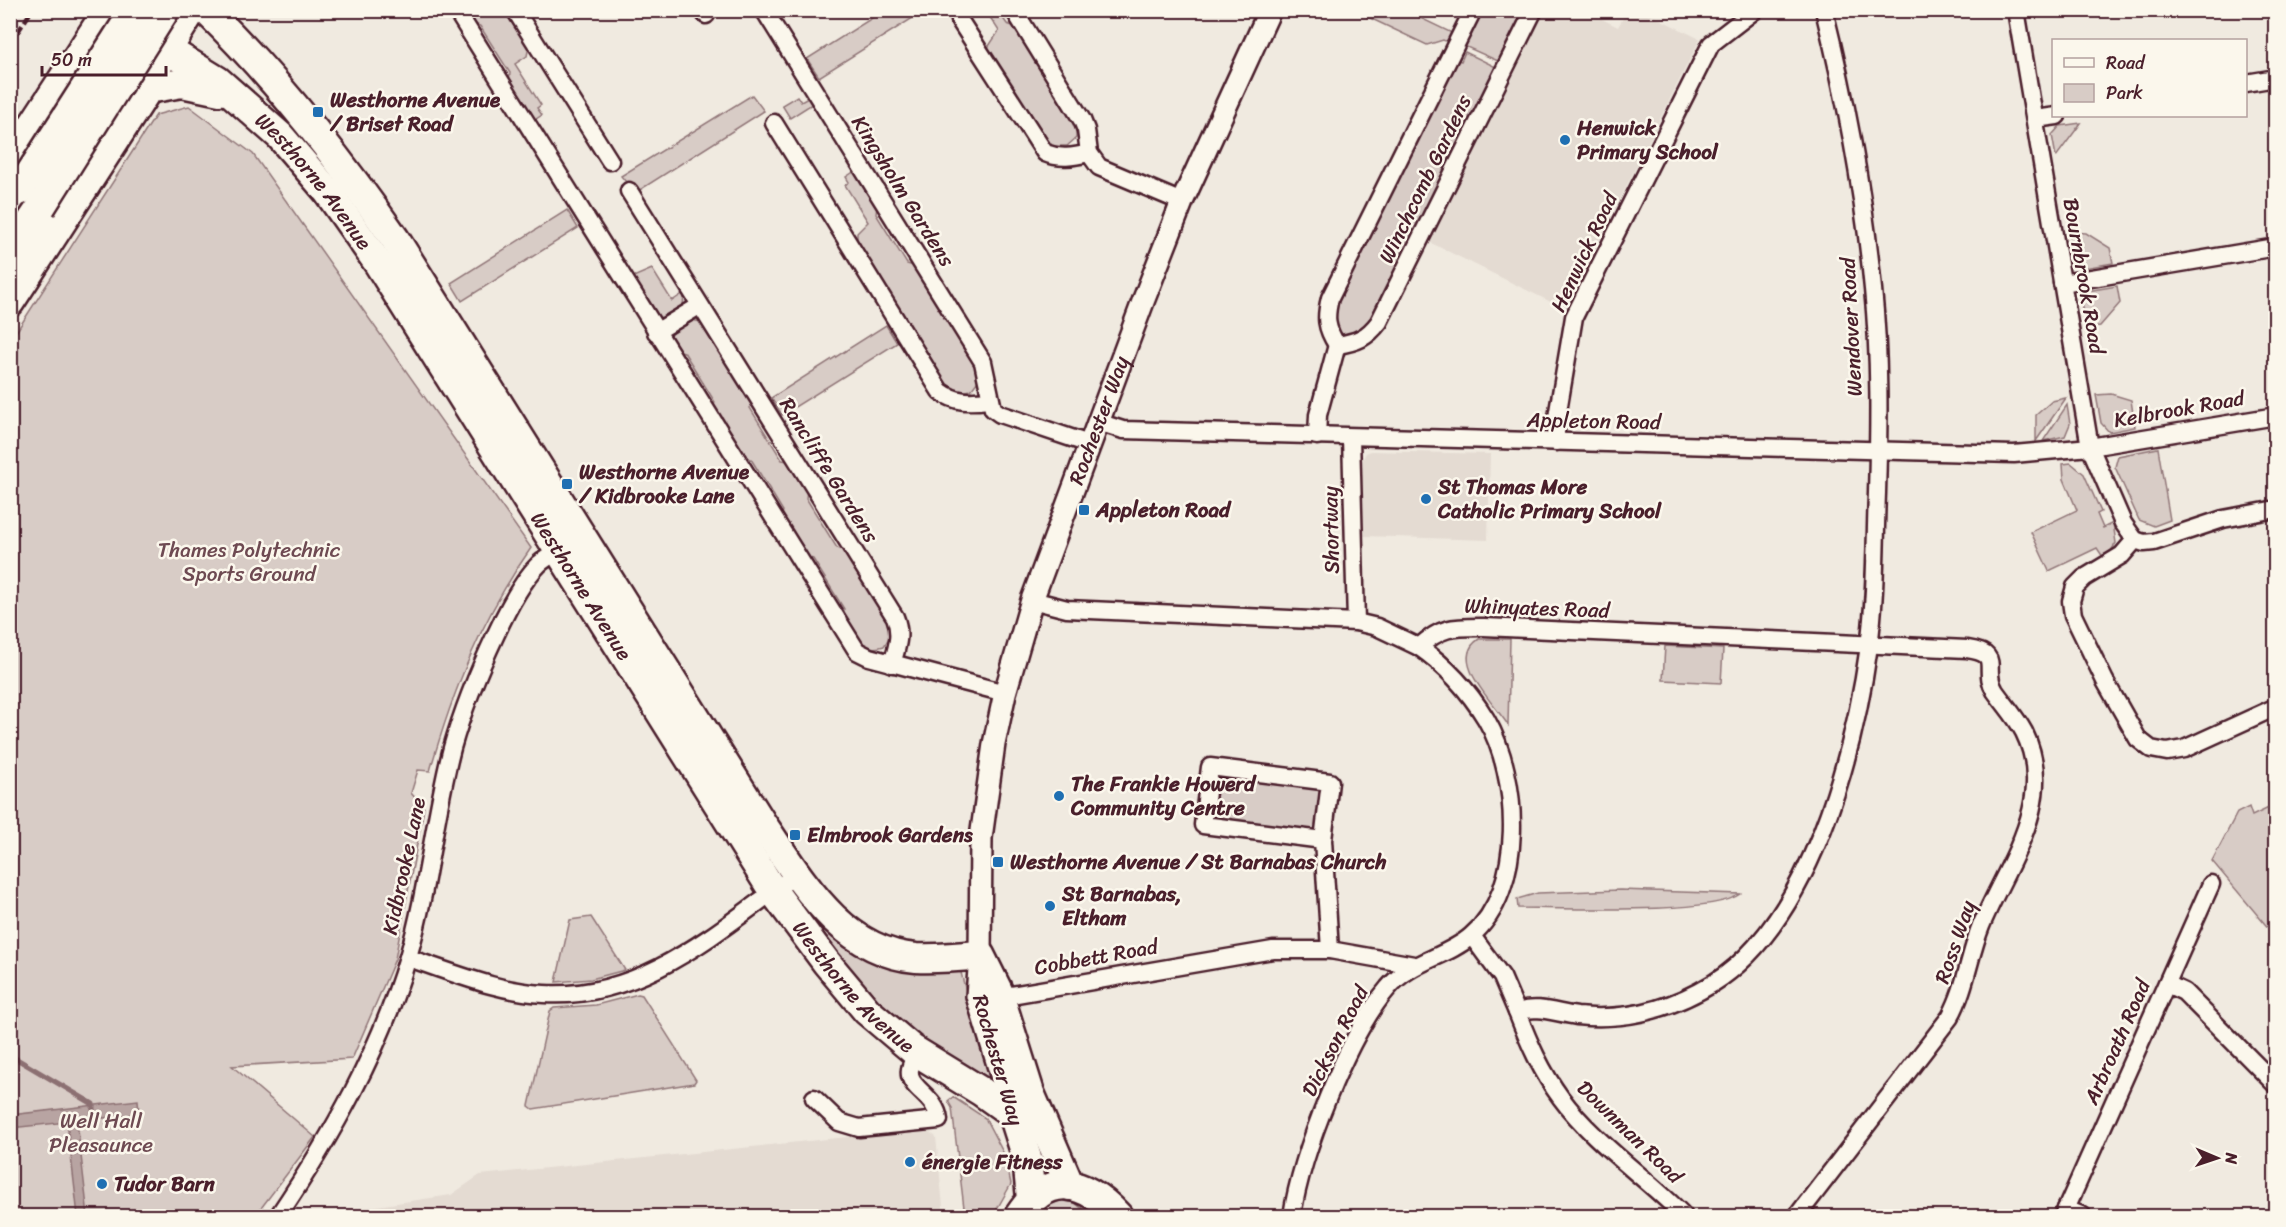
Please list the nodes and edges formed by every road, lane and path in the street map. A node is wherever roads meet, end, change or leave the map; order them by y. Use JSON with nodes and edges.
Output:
{"nodes":[{"id":1,"x":88,"y":10,"type":"edge"},
{"id":2,"x":165,"y":10,"type":"edge"},
{"id":3,"x":192,"y":10,"type":"edge"},
{"id":4,"x":206,"y":10,"type":"edge"},
{"id":5,"x":456,"y":10,"type":"edge"},
{"id":6,"x":515,"y":10,"type":"edge"},
{"id":7,"x":764,"y":10,"type":"edge"},
{"id":8,"x":1014,"y":10,"type":"edge"},
{"id":9,"x":1270,"y":10,"type":"edge"},
{"id":10,"x":1473,"y":10,"type":"edge"},
{"id":11,"x":1534,"y":10,"type":"edge"},
{"id":12,"x":1755,"y":10,"type":"edge"},
{"id":13,"x":1824,"y":10,"type":"edge"},
{"id":14,"x":2016,"y":10,"type":"edge"},
{"id":15,"x":118,"y":12,"type":"edge"},
{"id":16,"x":960,"y":21,"type":"dead end"},
{"id":17,"x":164,"y":48,"type":"junction"},
{"id":18,"x":78,"y":60,"type":"junction"},
{"id":19,"x":2276,"y":78,"type":"edge"},
{"id":20,"x":2247,"y":84,"type":"edge"},
{"id":21,"x":148,"y":89,"type":"junction"},
{"id":22,"x":228,"y":92,"type":"junction"},
{"id":23,"x":2052,"y":117,"type":"edge"},
{"id":24,"x":2035,"y":119,"type":"junction"},
{"id":25,"x":774,"y":123,"type":"dead end"},
{"id":26,"x":1089,"y":153,"type":"junction"},
{"id":27,"x":10,"y":160,"type":"edge"},
{"id":28,"x":610,"y":161,"type":"dead end"},
{"id":29,"x":629,"y":191,"type":"dead end"},
{"id":30,"x":23,"y":200,"type":"edge"},
{"id":31,"x":1182,"y":202,"type":"junction"},
{"id":32,"x":2276,"y":247,"type":"edge"},
{"id":33,"x":10,"y":253,"type":"edge"},
{"id":34,"x":2062,"y":283,"type":"junction"},
{"id":35,"x":10,"y":302,"type":"edge"},
{"id":36,"x":699,"y":306,"type":"junction"},
{"id":37,"x":656,"y":332,"type":"junction"},
{"id":38,"x":1337,"y":345,"type":"junction"},
{"id":39,"x":989,"y":400,"type":"junction"},
{"id":40,"x":2276,"y":416,"type":"edge"},
{"id":41,"x":1098,"y":422,"type":"junction"},
{"id":42,"x":1317,"y":436,"type":"junction"},
{"id":43,"x":1351,"y":437,"type":"junction"},
{"id":44,"x":1556,"y":442,"type":"junction"},
{"id":45,"x":1089,"y":444,"type":"junction"},
{"id":46,"x":2090,"y":447,"type":"junction"},
{"id":47,"x":1878,"y":451,"type":"junction"},
{"id":48,"x":2276,"y":508,"type":"edge"},
{"id":49,"x":2135,"y":540,"type":"junction"},
{"id":50,"x":570,"y":543,"type":"junction"},
{"id":51,"x":1032,"y":600,"type":"junction"},
{"id":52,"x":1356,"y":622,"type":"junction"},
{"id":53,"x":1869,"y":645,"type":"junction"},
{"id":54,"x":1419,"y":647,"type":"junction"},
{"id":55,"x":1981,"y":651,"type":"joint"},
{"id":56,"x":892,"y":664,"type":"junction"},
{"id":57,"x":1005,"y":693,"type":"junction"},
{"id":58,"x":2276,"y":707,"type":"edge"},
{"id":59,"x":1323,"y":840,"type":"junction"},
{"id":60,"x":797,"y":874,"type":"junction"},
{"id":61,"x":2211,"y":884,"type":"dead end"},
{"id":62,"x":773,"y":891,"type":"junction"},
{"id":63,"x":1472,"y":936,"type":"junction"},
{"id":64,"x":1330,"y":950,"type":"junction"},
{"id":65,"x":980,"y":955,"type":"junction"},
{"id":66,"x":408,"y":958,"type":"junction"},
{"id":67,"x":1414,"y":965,"type":"junction"},
{"id":68,"x":2167,"y":984,"type":"junction"},
{"id":69,"x":1000,"y":997,"type":"junction"},
{"id":70,"x":1517,"y":1012,"type":"junction"},
{"id":71,"x":918,"y":1053,"type":"junction"},
{"id":72,"x":2276,"y":1085,"type":"edge"},
{"id":73,"x":814,"y":1098,"type":"dead end"},
{"id":74,"x":1013,"y":1114,"type":"junction"},
{"id":75,"x":1070,"y":1186,"type":"junction"},
{"id":76,"x":1025,"y":1208,"type":"edge"},
{"id":77,"x":2065,"y":1213,"type":"edge"},
{"id":78,"x":278,"y":1216,"type":"edge"},
{"id":79,"x":1118,"y":1216,"type":"edge"},
{"id":80,"x":1292,"y":1216,"type":"edge"},
{"id":81,"x":1684,"y":1216,"type":"edge"},
{"id":82,"x":1797,"y":1216,"type":"edge"},
{"id":83,"x":2083,"y":1216,"type":"edge"}],
"edges":[{"from":1,"to":18,"type":"highway"},
{"from":2,"to":30,"type":"highway","bridge":true},
{"from":3,"to":17,"type":"highway"},
{"from":4,"to":50,"type":"highway","name":"Westhorne Avenue"},
{"from":5,"to":37,"type":"street"},
{"from":6,"to":28,"type":"street"},
{"from":7,"to":39,"type":"street","name":"Kingsholm Gardens"},
{"from":8,"to":26,"type":"street"},
{"from":9,"to":31,"type":"street","name":"Rochester Way"},
{"from":10,"to":38,"type":"street","name":"Winchcomb Gardens"},
{"from":11,"to":38,"type":"street","name":"Winchcomb Gardens"},
{"from":12,"to":44,"type":"street","name":"Henwick Road"},
{"from":13,"to":47,"type":"street","name":"Wendover Road"},
{"from":14,"to":24,"type":"street","name":"Bournbrook Road"},
{"from":15,"to":18,"type":"highway"},
{"from":15,"to":30,"type":"highway","bridge":true},
{"from":16,"to":26,"type":"street"},
{"from":17,"to":21,"type":"highway"},
{"from":17,"to":22,"type":"highway","name":"Westhorne Avenue"},
{"from":18,"to":27,"type":"highway"},
{"from":19,"to":20,"type":"street"},
{"from":21,"to":22,"type":"highway"},
{"from":21,"to":35,"type":"highway"},
{"from":22,"to":50,"type":"highway","name":"Westhorne Avenue"},
{"from":23,"to":24,"type":"street"},
{"from":24,"to":34,"type":"street","name":"Bournbrook Road"},
{"from":25,"to":39,"type":"street"},
{"from":26,"to":31,"type":"street"},
{"from":29,"to":36,"type":"street","name":"Rancliffe Gardens"},
{"from":30,"to":33,"type":"highway"},
{"from":31,"to":41,"type":"street","name":"Rochester Way"},
{"from":32,"to":34,"type":"street"},
{"from":34,"to":46,"type":"street","name":"Bournbrook Road"},
{"from":36,"to":37,"type":"street"},
{"from":36,"to":56,"type":"street","name":"Rancliffe Gardens"},
{"from":37,"to":56,"type":"street"},
{"from":38,"to":42,"type":"street"},
{"from":39,"to":45,"type":"street"},
{"from":40,"to":46,"type":"street","name":"Kelbrook Road"},
{"from":41,"to":42,"type":"street","name":"Appleton Road"},
{"from":41,"to":45,"type":"street","name":"Rochester Way"},
{"from":42,"to":43,"type":"street","name":"Appleton Road"},
{"from":43,"to":44,"type":"street","name":"Appleton Road"},
{"from":43,"to":52,"type":"street","name":"Shortway"},
{"from":44,"to":47,"type":"street","name":"Appleton Road"},
{"from":45,"to":51,"type":"street","name":"Rochester Way"},
{"from":46,"to":47,"type":"street","name":"Appleton Road"},
{"from":46,"to":49,"type":"street","name":"Bournbrook Road"},
{"from":47,"to":53,"type":"street","name":"Wendover Road"},
{"from":48,"to":49,"type":"street"},
{"from":49,"to":58,"type":"street"},
{"from":50,"to":60,"type":"highway","name":"Westhorne Avenue"},
{"from":50,"to":62,"type":"highway","name":"Westhorne Avenue"},
{"from":50,"to":66,"type":"street","name":"Kidbrooke Lane"},
{"from":51,"to":52,"type":"street"},
{"from":51,"to":57,"type":"street","name":"Rochester Way"},
{"from":52,"to":54,"type":"street"},
{"from":53,"to":54,"type":"street","name":"Whinyates Road"},
{"from":53,"to":55,"type":"street","name":"Whinyates Road"},
{"from":53,"to":70,"type":"street","name":"Wendover Road"},
{"from":54,"to":63,"type":"street","name":"Dickson Road"},
{"from":55,"to":82,"type":"street","name":"Ross Way"},
{"from":56,"to":57,"type":"street"},
{"from":57,"to":65,"type":"street","name":"Rochester Way"},
{"from":59,"to":59,"type":"street"},
{"from":59,"to":64,"type":"street"},
{"from":60,"to":62,"type":"street"},
{"from":60,"to":65,"type":"highway","name":"Westhorne Avenue"},
{"from":61,"to":68,"type":"street","name":"Arbroath Road"},
{"from":62,"to":66,"type":"street"},
{"from":62,"to":71,"type":"highway","name":"Westhorne Avenue"},
{"from":63,"to":67,"type":"street","name":"Dickson Road"},
{"from":63,"to":70,"type":"street","name":"Downman Road"},
{"from":64,"to":67,"type":"street","name":"Cobbett Road"},
{"from":64,"to":69,"type":"street","name":"Cobbett Road"},
{"from":65,"to":69,"type":"highway","name":"Rochester Way"},
{"from":65,"to":74,"type":"street","name":"Rochester Way"},
{"from":66,"to":78,"type":"street","name":"Kidbrooke Lane"},
{"from":67,"to":80,"type":"street","name":"Dickson Road"},
{"from":68,"to":72,"type":"street"},
{"from":68,"to":77,"type":"street","name":"Arbroath Road"},
{"from":69,"to":75,"type":"highway","name":"Rochester Way"},
{"from":70,"to":81,"type":"street","name":"Downman Road"},
{"from":71,"to":73,"type":"street"},
{"from":71,"to":74,"type":"highway","name":"Westhorne Avenue"},
{"from":74,"to":76,"type":"highway","name":"Rochester Way"},
{"from":75,"to":76,"type":"highway"},
{"from":75,"to":79,"type":"highway"},
{"from":77,"to":83,"type":"street"}]}
